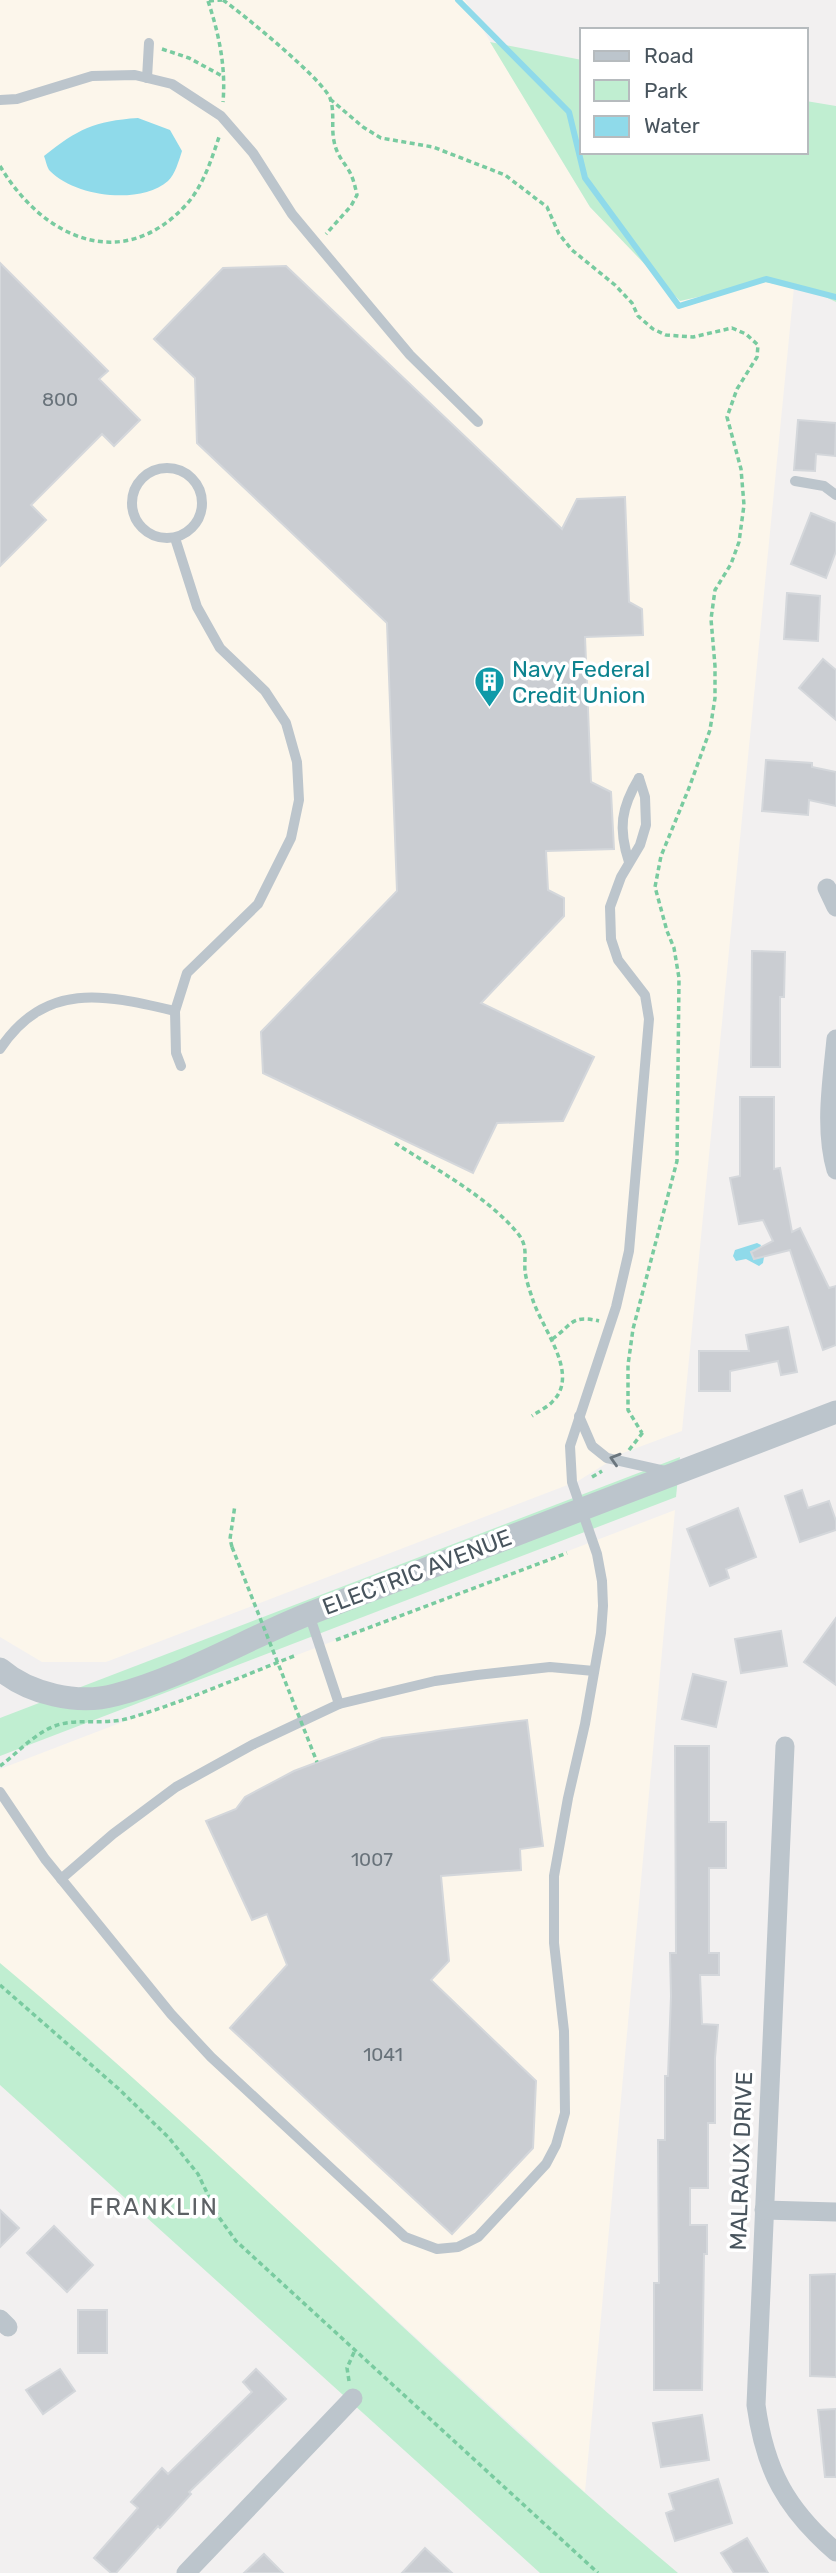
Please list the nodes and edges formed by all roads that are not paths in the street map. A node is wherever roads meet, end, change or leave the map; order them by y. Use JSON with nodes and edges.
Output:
{"nodes":[{"id":1,"x":149,"y":45,"type":"road end"},
{"id":2,"x":147,"y":78,"type":"junction"},
{"id":3,"x":0,"y":100,"type":"edge"},
{"id":4,"x":478,"y":422,"type":"dead end"},
{"id":5,"x":795,"y":481,"type":"dead end"},
{"id":6,"x":836,"y":495,"type":"edge"},
{"id":7,"x":175,"y":538,"type":"junction"},
{"id":8,"x":629,"y":862,"type":"junction"},
{"id":9,"x":827,"y":888,"type":"dead end"},
{"id":10,"x":836,"y":908,"type":"edge"},
{"id":11,"x":175,"y":1011,"type":"junction"},
{"id":12,"x":836,"y":1039,"type":"edge"},
{"id":13,"x":0,"y":1049,"type":"edge"},
{"id":14,"x":181,"y":1066,"type":"dead end"},
{"id":15,"x":836,"y":1167,"type":"edge"},
{"id":16,"x":836,"y":1412,"type":"edge"},
{"id":17,"x":579,"y":1416,"type":"junction"},
{"id":18,"x":674,"y":1473,"type":"junction"},
{"id":19,"x":581,"y":1509,"type":"junction"},
{"id":20,"x":309,"y":1614,"type":"junction"},
{"id":21,"x":594,"y":1671,"type":"junction"},
{"id":22,"x":1,"y":1673,"type":"edge"},
{"id":23,"x":339,"y":1704,"type":"junction"},
{"id":24,"x":785,"y":1746,"type":"dead end"},
{"id":25,"x":0,"y":1792,"type":"edge"},
{"id":26,"x":61,"y":1880,"type":"junction"},
{"id":27,"x":764,"y":2210,"type":"junction"},
{"id":28,"x":836,"y":2212,"type":"edge"},
{"id":29,"x":353,"y":2398,"type":"road end"},
{"id":30,"x":836,"y":2552,"type":"edge"},
{"id":31,"x":186,"y":2573,"type":"edge"}],
"edges":[{"from":1,"to":2,"type":"lane"},
{"from":2,"to":3,"type":"lane"},
{"from":2,"to":4,"type":"lane"},
{"from":5,"to":6,"type":"lane"},
{"from":7,"to":7,"type":"lane"},
{"from":7,"to":11,"type":"lane"},
{"from":8,"to":8,"type":"lane"},
{"from":8,"to":17,"type":"lane"},
{"from":9,"to":10,"type":"street"},
{"from":11,"to":13,"type":"lane"},
{"from":11,"to":14,"type":"lane"},
{"from":12,"to":15,"type":"street"},
{"from":16,"to":18,"type":"street","name":"ELECTRIC AVENUE"},
{"from":18,"to":17,"type":"lane","one_way":true},
{"from":17,"to":19,"type":"lane"},
{"from":18,"to":19,"type":"street","name":"ELECTRIC AVENUE"},
{"from":19,"to":20,"type":"street","name":"ELECTRIC AVENUE"},
{"from":19,"to":21,"type":"lane"},
{"from":20,"to":22,"type":"street","name":"ELECTRIC AVENUE"},
{"from":20,"to":23,"type":"lane"},
{"from":21,"to":23,"type":"lane"},
{"from":21,"to":26,"type":"lane"},
{"from":23,"to":26,"type":"lane"},
{"from":24,"to":27,"type":"street","name":"MALRAUX DRIVE"},
{"from":25,"to":26,"type":"lane"},
{"from":27,"to":28,"type":"street"},
{"from":27,"to":30,"type":"street","name":"MALRAUX DRIVE"},
{"from":29,"to":31,"type":"street"}]}
